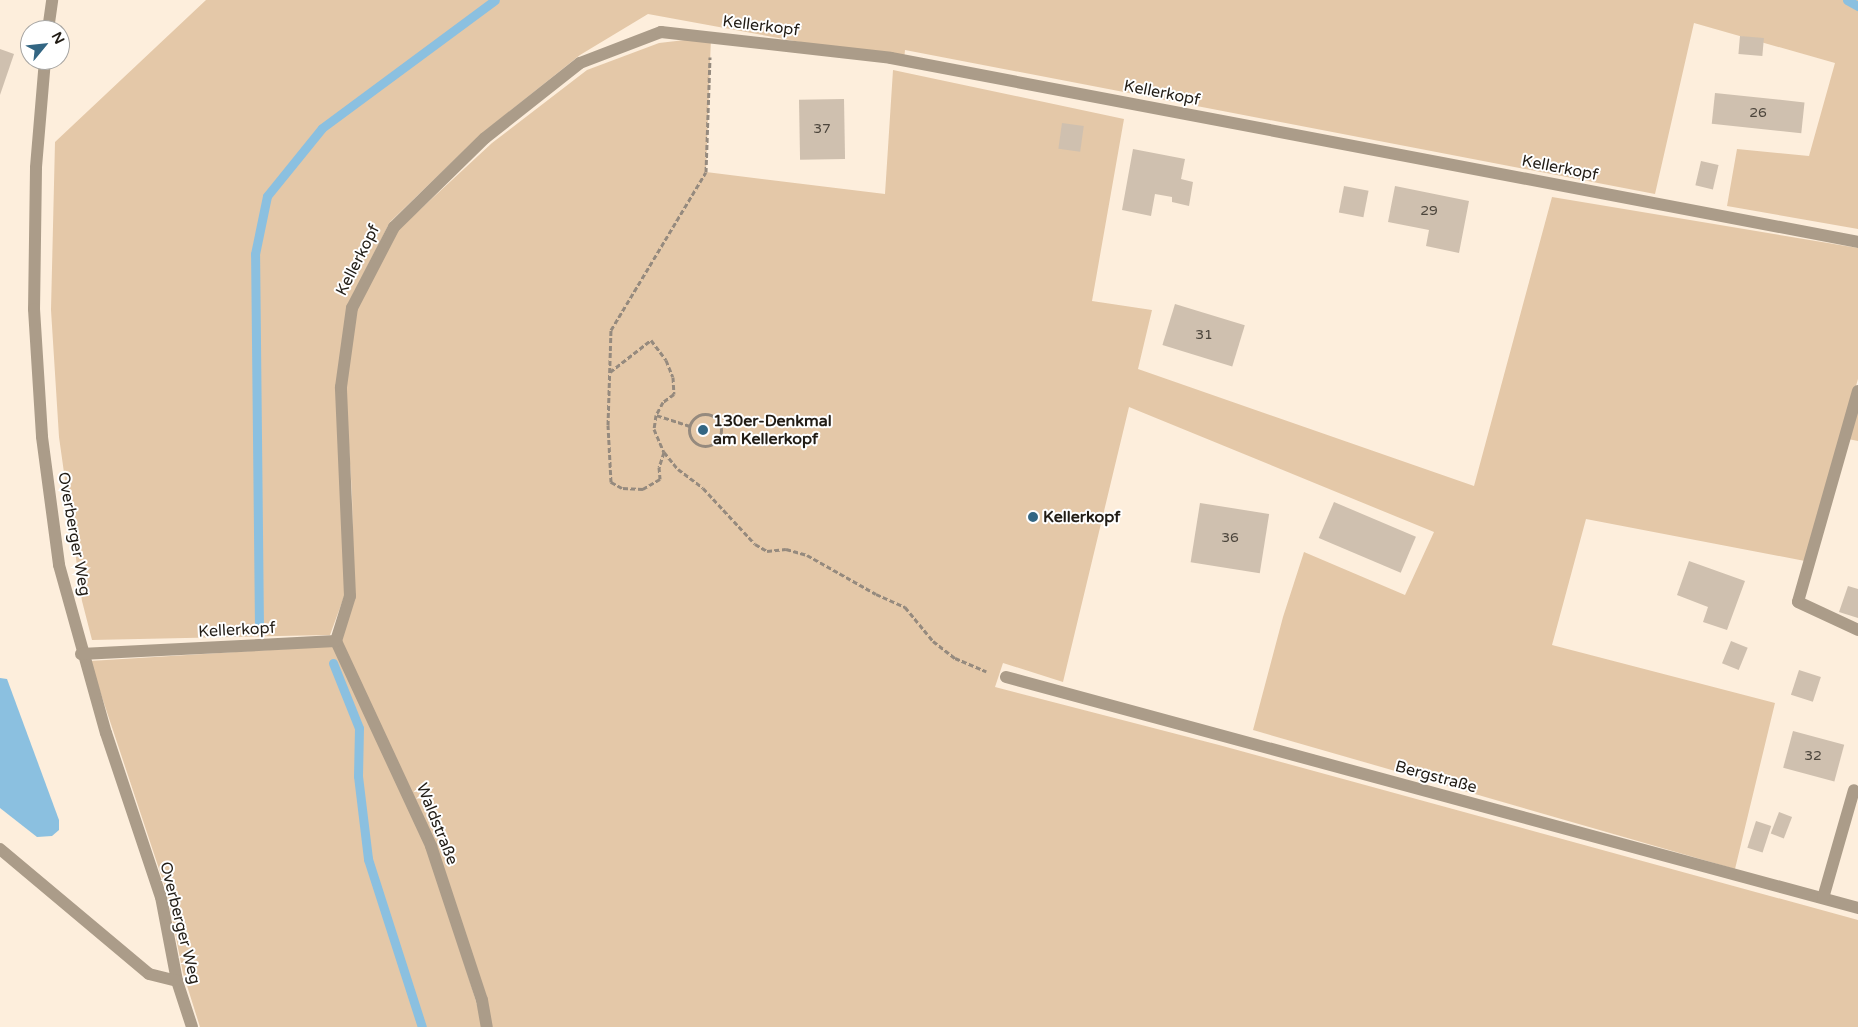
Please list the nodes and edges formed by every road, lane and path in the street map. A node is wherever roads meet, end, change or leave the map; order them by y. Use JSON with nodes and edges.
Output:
{"nodes":[{"id":1,"x":52,"y":0,"type":"edge"},
{"id":2,"x":49,"y":20,"type":"edge"},
{"id":3,"x":711,"y":37,"type":"junction"},
{"id":4,"x":44,"y":70,"type":"edge"},
{"id":5,"x":1858,"y":242,"type":"edge"},
{"id":6,"x":610,"y":372,"type":"junction"},
{"id":7,"x":1858,"y":391,"type":"edge"},
{"id":8,"x":656,"y":416,"type":"junction"},
{"id":9,"x":690,"y":426,"type":"junction"},
{"id":10,"x":664,"y":452,"type":"junction"},
{"id":11,"x":1858,"y":630,"type":"edge"},
{"id":12,"x":336,"y":641,"type":"junction"},
{"id":13,"x":81,"y":654,"type":"junction"},
{"id":14,"x":1006,"y":677,"type":"joint"},
{"id":15,"x":1854,"y":790,"type":"dead end"},
{"id":16,"x":0,"y":849,"type":"edge"},
{"id":17,"x":1823,"y":898,"type":"junction"},
{"id":18,"x":1858,"y":908,"type":"edge"},
{"id":19,"x":177,"y":981,"type":"junction"},
{"id":20,"x":192,"y":1027,"type":"edge"},
{"id":21,"x":487,"y":1027,"type":"edge"}],
"edges":[{"from":1,"to":2,"type":"street"},
{"from":3,"to":5,"type":"street","name":"Kellerkopf"},
{"from":3,"to":6,"type":"path"},
{"from":3,"to":12,"type":"street","name":"Kellerkopf"},
{"from":4,"to":13,"type":"street","name":"Overberger Weg"},
{"from":6,"to":8,"type":"path"},
{"from":6,"to":10,"type":"path"},
{"from":7,"to":11,"type":"street"},
{"from":8,"to":9,"type":"path"},
{"from":8,"to":10,"type":"path"},
{"from":9,"to":9,"type":"path"},
{"from":10,"to":14,"type":"path"},
{"from":12,"to":13,"type":"street","name":"Kellerkopf"},
{"from":12,"to":21,"type":"street","name":"Waldstraße"},
{"from":13,"to":19,"type":"street","name":"Overberger Weg"},
{"from":14,"to":17,"type":"street","name":"Bergstraße"},
{"from":15,"to":17,"type":"street"},
{"from":16,"to":19,"type":"street"},
{"from":17,"to":18,"type":"street","name":"Bergstraße"},
{"from":19,"to":20,"type":"street","name":"Overberger Weg"}]}
